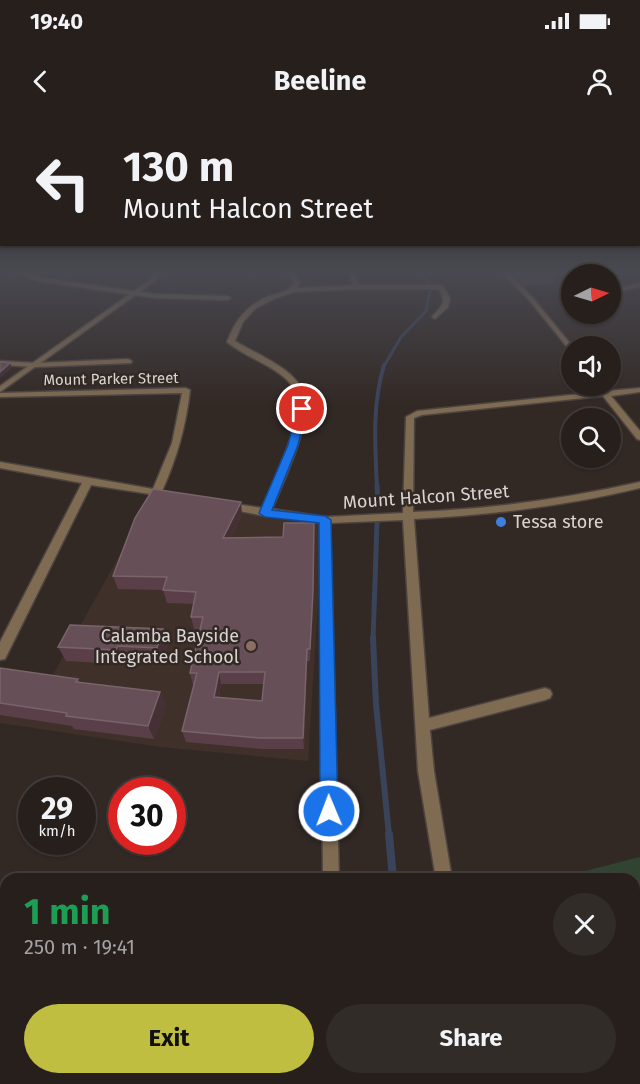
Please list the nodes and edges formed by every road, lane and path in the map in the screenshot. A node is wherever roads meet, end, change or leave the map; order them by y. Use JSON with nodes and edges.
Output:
{"nodes":[{"id":1,"x":103,"y":316,"type":"edge"},
{"id":2,"x":243,"y":316,"type":"edge"},
{"id":3,"x":544,"y":316,"type":"edge"},
{"id":4,"x":561,"y":337,"type":"edge"},
{"id":5,"x":128,"y":361,"type":"dead end"},
{"id":6,"x":0,"y":363,"type":"edge"},
{"id":7,"x":36,"y":364,"type":"junction"},
{"id":8,"x":621,"y":390,"type":"edge"},
{"id":9,"x":640,"y":390,"type":"edge"},
{"id":10,"x":0,"y":393,"type":"edge"},
{"id":11,"x":561,"y":395,"type":"edge"},
{"id":12,"x":607,"y":396,"type":"edge"},
{"id":13,"x":640,"y":437,"type":"edge"},
{"id":14,"x":0,"y":465,"type":"edge"},
{"id":15,"x":88,"y":481,"type":"junction"},
{"id":16,"x":640,"y":485,"type":"edge"},
{"id":17,"x":156,"y":493,"type":"junction"},
{"id":18,"x":177,"y":497,"type":"edge"},
{"id":19,"x":221,"y":505,"type":"edge"},
{"id":20,"x":265,"y":513,"type":"junction"},
{"id":21,"x":408,"y":515,"type":"junction"},
{"id":22,"x":325,"y":520,"type":"junction"},
{"id":23,"x":0,"y":655,"type":"edge"},
{"id":24,"x":545,"y":694,"type":"dead end"},
{"id":25,"x":423,"y":726,"type":"junction"},
{"id":26,"x":331,"y":873,"type":"edge"},
{"id":27,"x":443,"y":873,"type":"edge"}],
"edges":[{"from":1,"to":7,"type":"street"},
{"from":2,"to":20,"type":"street"},
{"from":3,"to":4,"type":"street"},
{"from":5,"to":7,"type":"street"},
{"from":6,"to":7,"type":"street"},
{"from":7,"to":10,"type":"street"},
{"from":8,"to":9,"type":"street"},
{"from":10,"to":17,"type":"street","name":"Mount Parker Street"},
{"from":11,"to":21,"type":"street"},
{"from":12,"to":13,"type":"street"},
{"from":14,"to":15,"type":"street"},
{"from":15,"to":17,"type":"street"},
{"from":15,"to":23,"type":"street"},
{"from":16,"to":21,"type":"street","name":"Mount Halcon Street"},
{"from":17,"to":18,"type":"street"},
{"from":19,"to":20,"type":"street","name":"Mount Halcon Street"},
{"from":20,"to":22,"type":"street","name":"Mount Halcon Street"},
{"from":21,"to":22,"type":"street","name":"Mount Halcon Street"},
{"from":21,"to":25,"type":"street"},
{"from":22,"to":26,"type":"street"},
{"from":24,"to":25,"type":"street"},
{"from":25,"to":27,"type":"street"}]}
